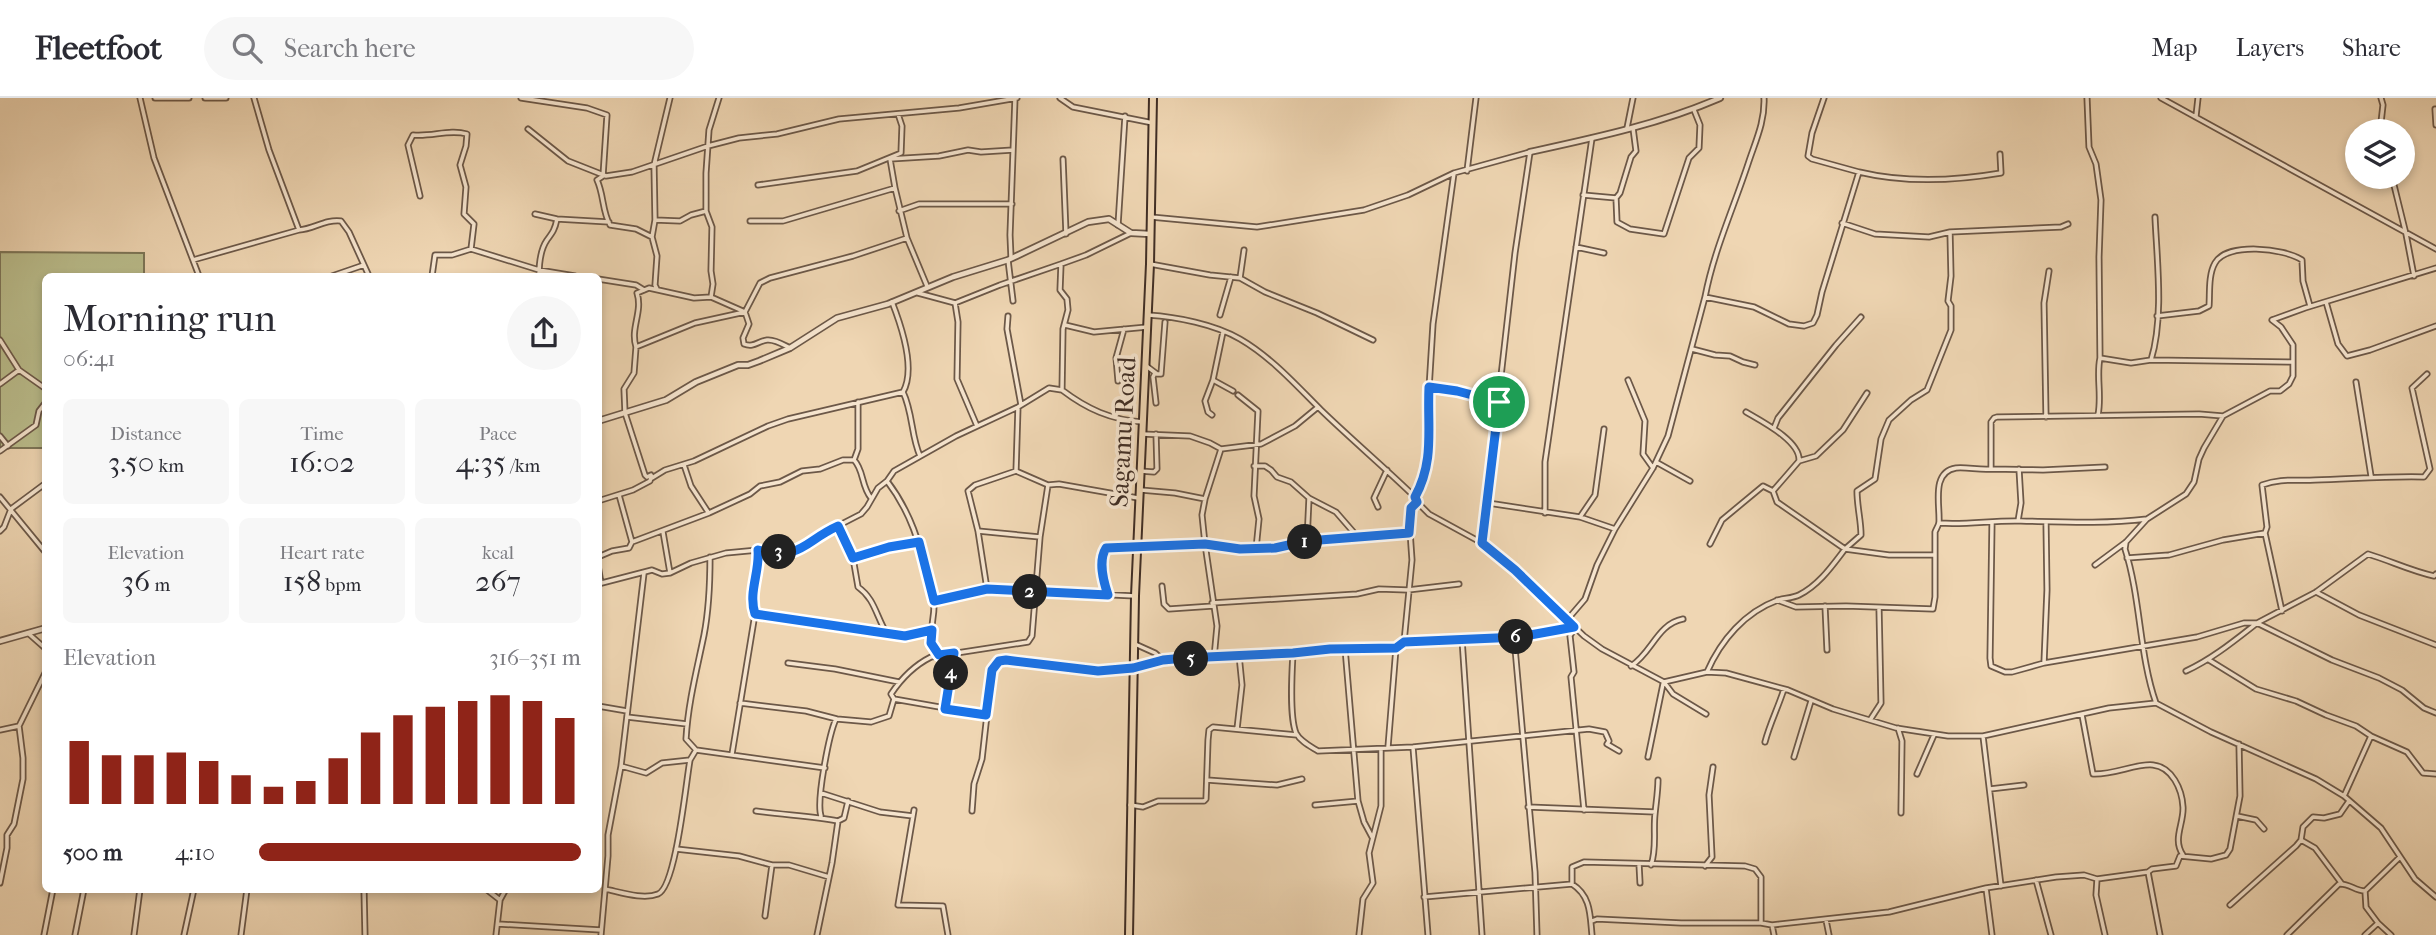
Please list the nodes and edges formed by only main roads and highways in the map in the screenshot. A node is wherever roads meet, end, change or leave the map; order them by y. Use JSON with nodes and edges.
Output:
{"nodes":[{"id":1,"x":1153,"y":98,"type":"edge"},
{"id":2,"x":1129,"y":935,"type":"edge"}],
"edges":[{"from":1,"to":2,"type":"highway","name":"Sagamu Road"}]}
